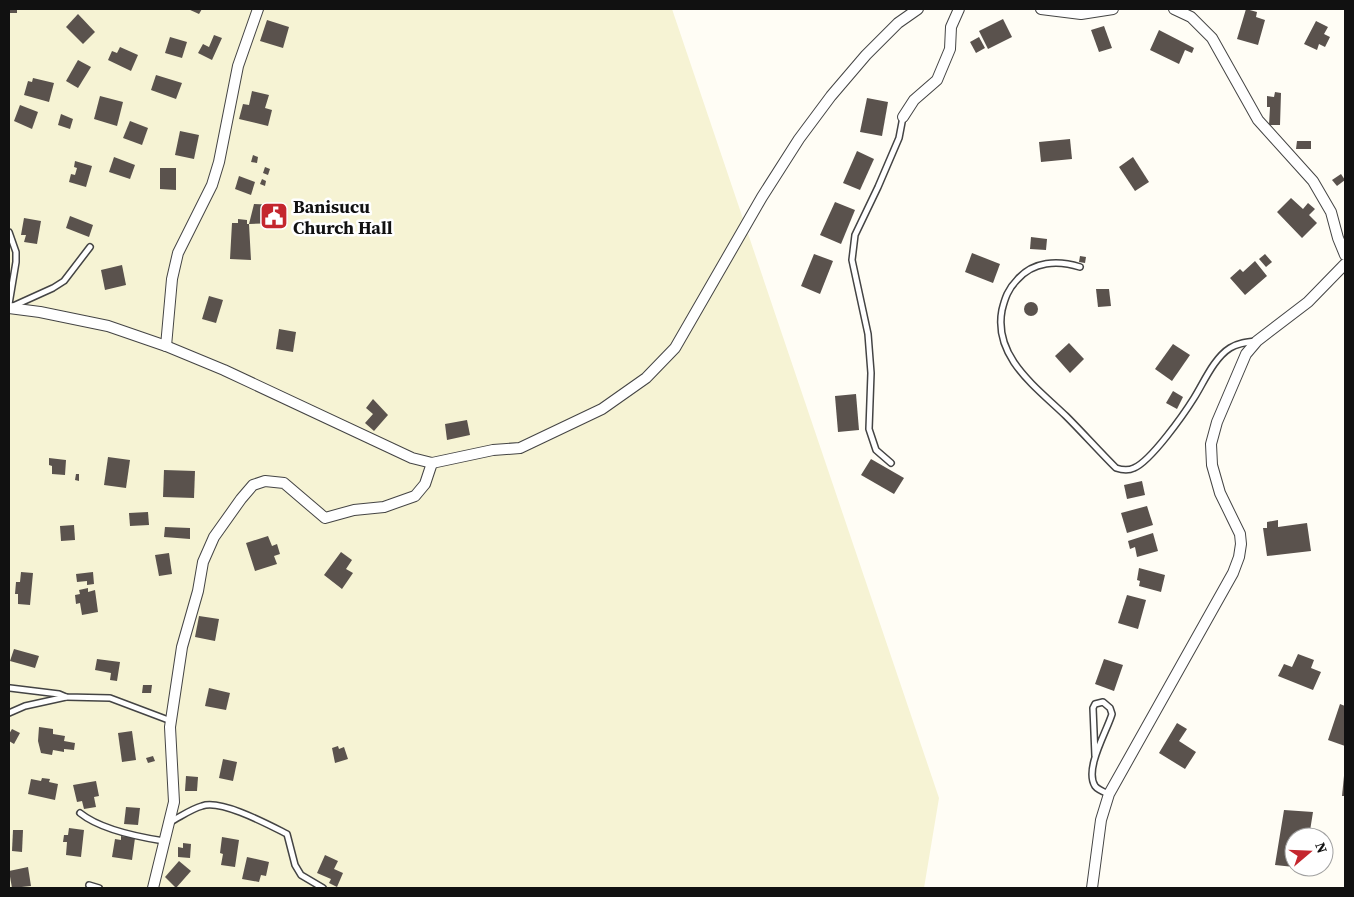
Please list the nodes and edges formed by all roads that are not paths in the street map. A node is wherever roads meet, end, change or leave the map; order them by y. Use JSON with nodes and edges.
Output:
{"nodes":[{"id":1,"x":258,"y":9,"type":"edge"},
{"id":2,"x":918,"y":9,"type":"edge"},
{"id":3,"x":958,"y":9,"type":"edge"},
{"id":4,"x":1041,"y":9,"type":"edge"},
{"id":5,"x":1113,"y":9,"type":"edge"},
{"id":6,"x":1174,"y":9,"type":"edge"},
{"id":7,"x":903,"y":117,"type":"joint"},
{"id":8,"x":9,"y":232,"type":"edge"},
{"id":9,"x":90,"y":247,"type":"dead end"},
{"id":10,"x":1345,"y":255,"type":"edge"},
{"id":11,"x":1345,"y":264,"type":"edge"},
{"id":12,"x":1080,"y":267,"type":"dead end"},
{"id":13,"x":9,"y":307,"type":"edge"},
{"id":14,"x":1256,"y":341,"type":"junction"},
{"id":15,"x":166,"y":346,"type":"junction"},
{"id":16,"x":432,"y":463,"type":"junction"},
{"id":17,"x":890,"y":463,"type":"dead end"},
{"id":18,"x":10,"y":688,"type":"edge"},
{"id":19,"x":66,"y":697,"type":"junction"},
{"id":20,"x":9,"y":713,"type":"edge"},
{"id":21,"x":171,"y":721,"type":"junction"},
{"id":22,"x":1095,"y":756,"type":"junction"},
{"id":23,"x":1108,"y":794,"type":"junction"},
{"id":24,"x":80,"y":813,"type":"dead end"},
{"id":25,"x":170,"y":822,"type":"junction"},
{"id":26,"x":164,"y":841,"type":"junction"},
{"id":27,"x":89,"y":885,"type":"dead end"},
{"id":28,"x":99,"y":888,"type":"edge"},
{"id":29,"x":153,"y":888,"type":"edge"},
{"id":30,"x":323,"y":888,"type":"edge"},
{"id":31,"x":1092,"y":888,"type":"edge"}],
"edges":[{"from":1,"to":15,"type":"street"},
{"from":2,"to":16,"type":"street"},
{"from":3,"to":7,"type":"street"},
{"from":4,"to":5,"type":"street"},
{"from":6,"to":10,"type":"street"},
{"from":7,"to":17,"type":"lane"},
{"from":8,"to":13,"type":"lane"},
{"from":9,"to":13,"type":"lane"},
{"from":11,"to":14,"type":"street"},
{"from":12,"to":14,"type":"lane"},
{"from":13,"to":15,"type":"street"},
{"from":14,"to":23,"type":"street"},
{"from":15,"to":16,"type":"street"},
{"from":16,"to":21,"type":"street"},
{"from":18,"to":19,"type":"lane"},
{"from":19,"to":20,"type":"lane"},
{"from":19,"to":21,"type":"lane"},
{"from":21,"to":25,"type":"street"},
{"from":22,"to":22,"type":"lane"},
{"from":22,"to":23,"type":"lane"},
{"from":23,"to":31,"type":"street"},
{"from":24,"to":26,"type":"lane"},
{"from":25,"to":26,"type":"street"},
{"from":25,"to":30,"type":"lane"},
{"from":26,"to":29,"type":"street"},
{"from":27,"to":28,"type":"lane"}]}
